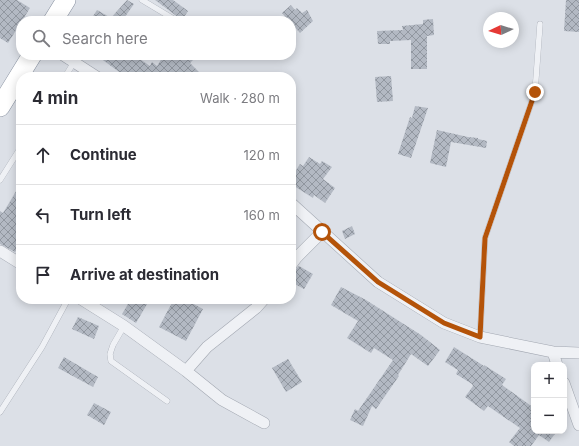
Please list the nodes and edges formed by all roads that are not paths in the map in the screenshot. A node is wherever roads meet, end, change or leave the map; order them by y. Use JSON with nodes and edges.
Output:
{"nodes":[{"id":1,"x":66,"y":0,"type":"edge"},
{"id":2,"x":142,"y":0,"type":"edge"},
{"id":3,"x":56,"y":16,"type":"edge"},
{"id":4,"x":169,"y":16,"type":"edge"},
{"id":5,"x":540,"y":24,"type":"dead end"},
{"id":6,"x":29,"y":60,"type":"edge"},
{"id":7,"x":71,"y":60,"type":"edge"},
{"id":8,"x":74,"y":62,"type":"junction"},
{"id":9,"x":22,"y":72,"type":"edge"},
{"id":10,"x":68,"y":72,"type":"edge"},
{"id":11,"x":89,"y":72,"type":"edge"},
{"id":12,"x":16,"y":81,"type":"edge"},
{"id":13,"x":0,"y":107,"type":"edge"},
{"id":14,"x":16,"y":154,"type":"edge"},
{"id":15,"x":0,"y":180,"type":"edge"},
{"id":16,"x":296,"y":208,"type":"edge"},
{"id":17,"x":322,"y":232,"type":"junction"},
{"id":18,"x":0,"y":251,"type":"edge"},
{"id":19,"x":296,"y":258,"type":"edge"},
{"id":20,"x":16,"y":261,"type":"edge"},
{"id":21,"x":65,"y":304,"type":"edge"},
{"id":22,"x":89,"y":304,"type":"edge"},
{"id":23,"x":260,"y":304,"type":"edge"},
{"id":24,"x":124,"y":326,"type":"junction"},
{"id":25,"x":480,"y":337,"type":"junction"},
{"id":26,"x":553,"y":352,"type":"junction"},
{"id":27,"x":579,"y":353,"type":"edge"},
{"id":28,"x":556,"y":362,"type":"edge"},
{"id":29,"x":186,"y":371,"type":"junction"},
{"id":30,"x":567,"y":392,"type":"edge"},
{"id":31,"x":167,"y":401,"type":"dead end"},
{"id":32,"x":0,"y":412,"type":"edge"},
{"id":33,"x":264,"y":423,"type":"dead end"},
{"id":34,"x":579,"y":425,"type":"edge"}],
"edges":[{"from":1,"to":3,"type":"highway"},
{"from":2,"to":4,"type":"lane"},
{"from":5,"to":25,"type":"lane"},
{"from":6,"to":9,"type":"highway"},
{"from":7,"to":8,"type":"street"},
{"from":8,"to":10,"type":"lane"},
{"from":8,"to":11,"type":"street"},
{"from":12,"to":13,"type":"highway"},
{"from":14,"to":15,"type":"lane"},
{"from":16,"to":17,"type":"street"},
{"from":17,"to":19,"type":"street"},
{"from":17,"to":25,"type":"street"},
{"from":18,"to":20,"type":"street"},
{"from":21,"to":32,"type":"lane"},
{"from":22,"to":24,"type":"street"},
{"from":23,"to":29,"type":"street"},
{"from":24,"to":29,"type":"street"},
{"from":24,"to":31,"type":"lane"},
{"from":25,"to":26,"type":"street"},
{"from":26,"to":27,"type":"street"},
{"from":26,"to":28,"type":"street"},
{"from":29,"to":33,"type":"street"},
{"from":30,"to":34,"type":"street"}]}
